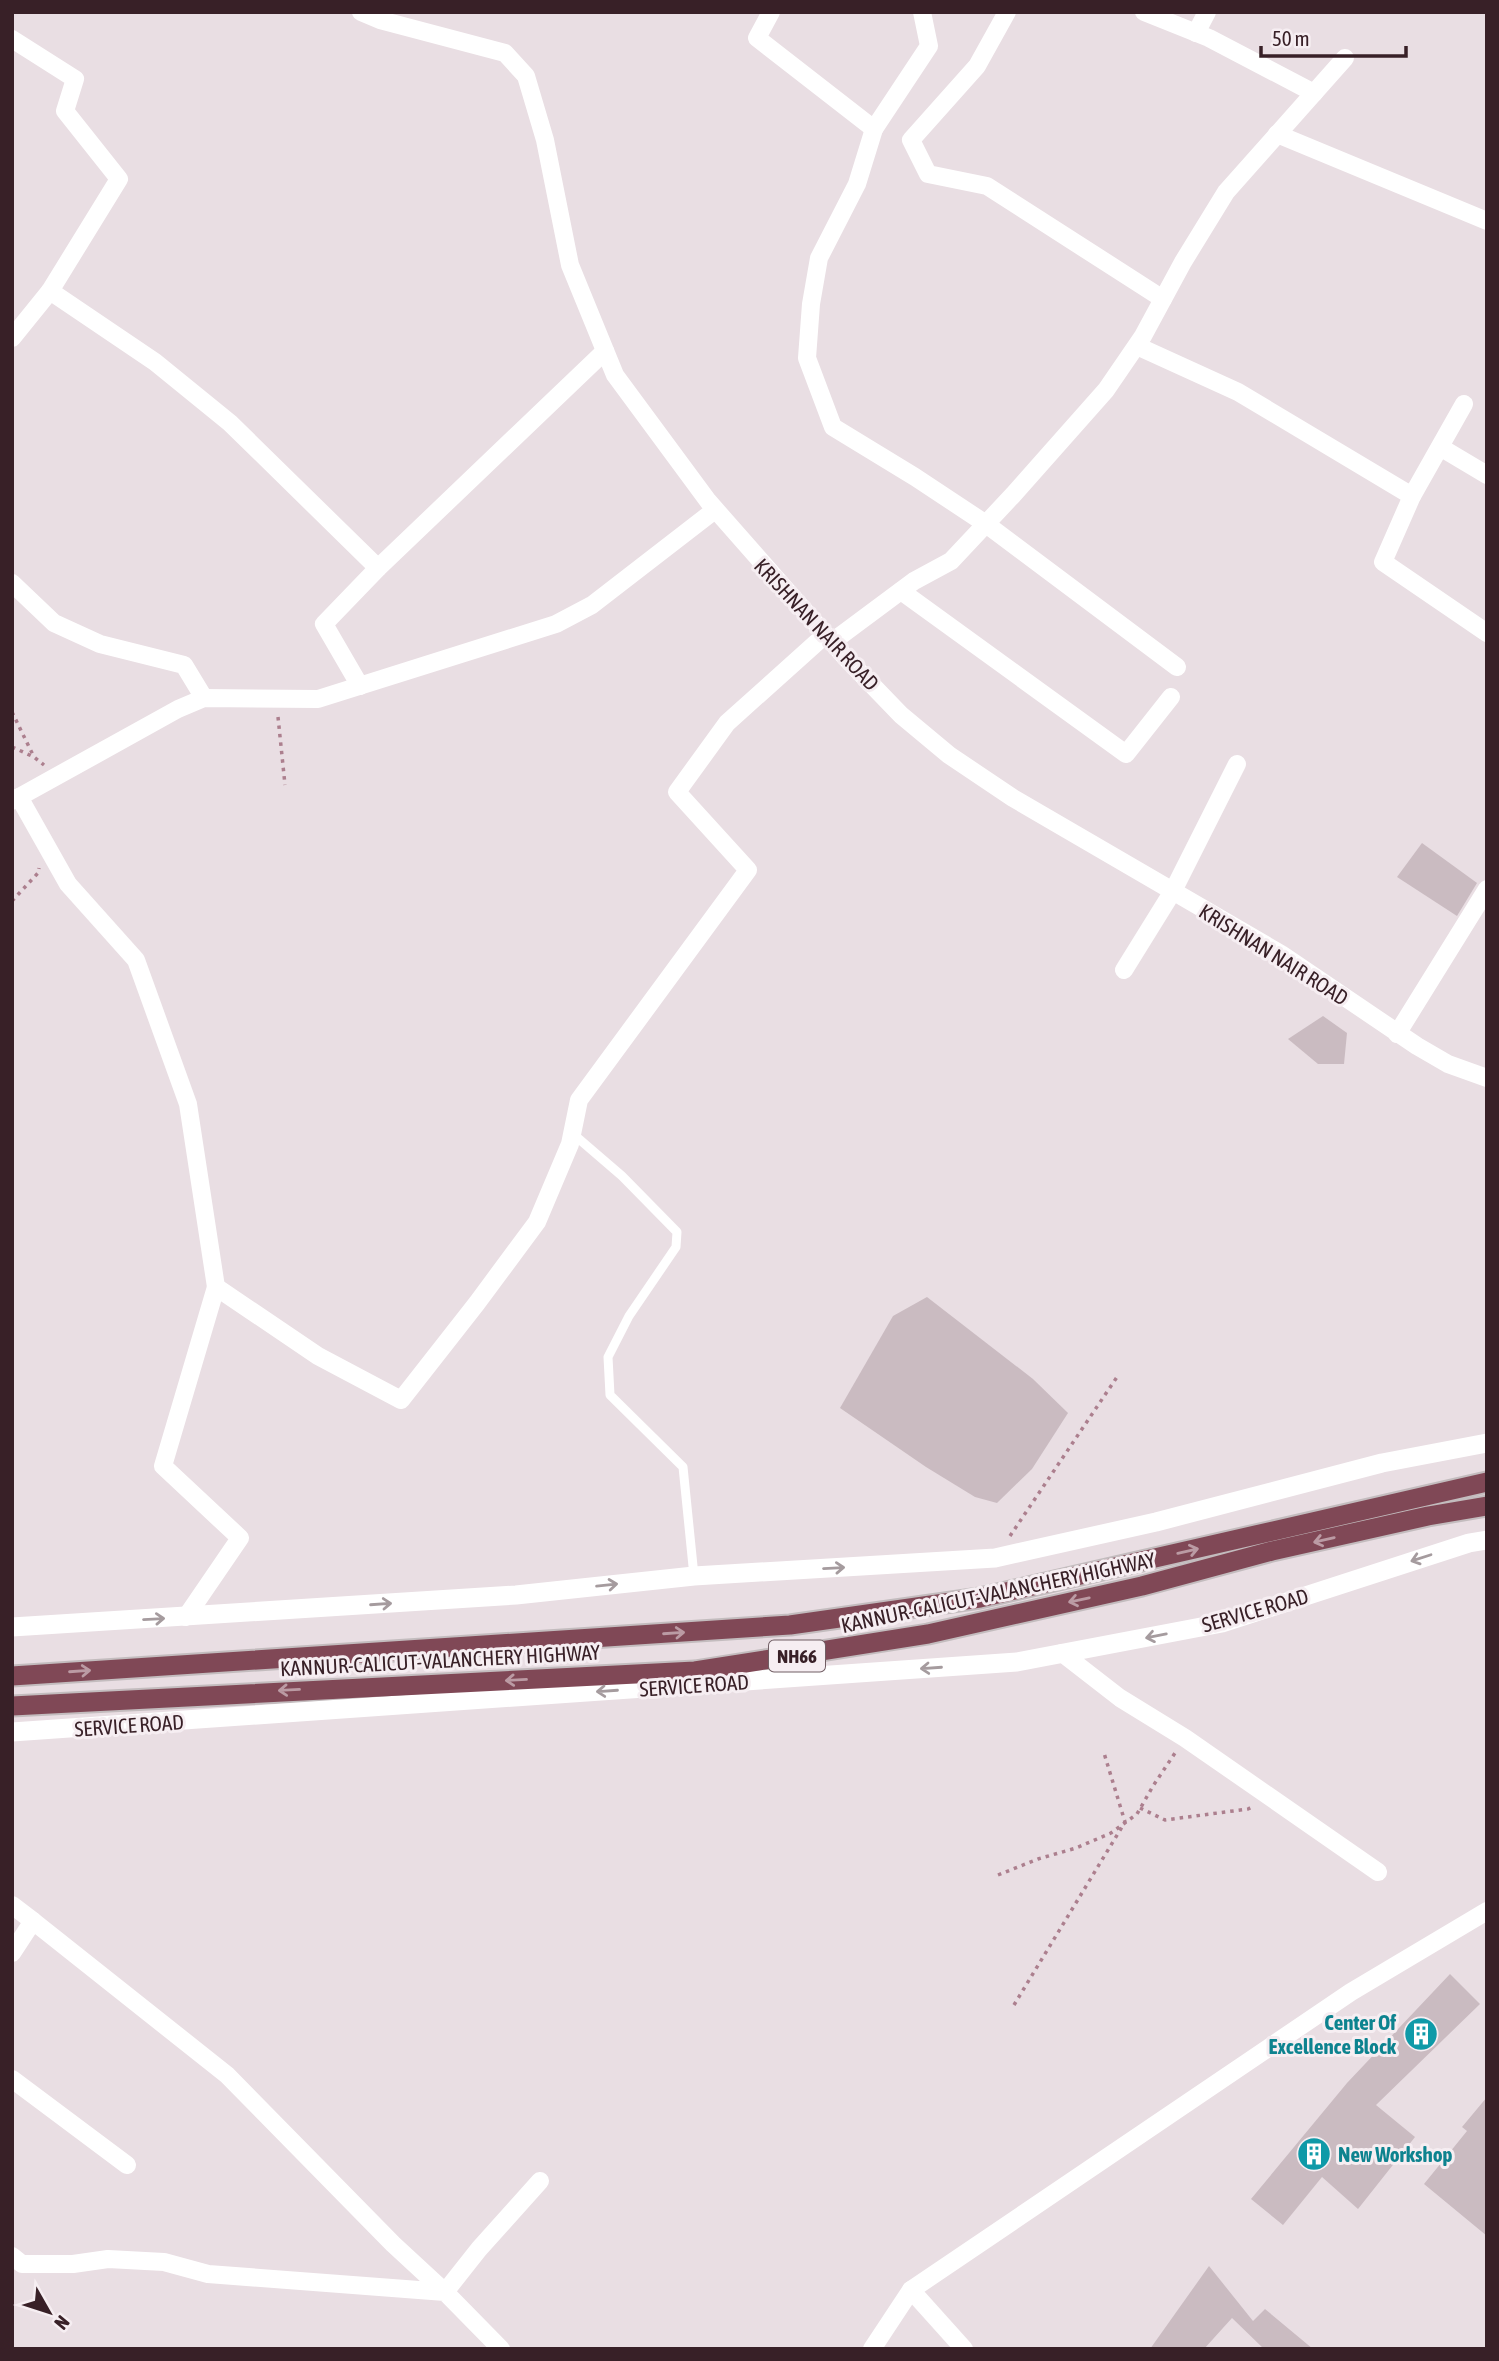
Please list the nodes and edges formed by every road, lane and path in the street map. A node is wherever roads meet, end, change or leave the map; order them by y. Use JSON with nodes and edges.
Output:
{"nodes":[{"id":1,"x":361,"y":12,"type":"edge"},
{"id":2,"x":771,"y":12,"type":"edge"},
{"id":3,"x":922,"y":12,"type":"edge"},
{"id":4,"x":1007,"y":12,"type":"edge"},
{"id":5,"x":1144,"y":12,"type":"edge"},
{"id":6,"x":1207,"y":12,"type":"edge"},
{"id":7,"x":1196,"y":33,"type":"junction"},
{"id":8,"x":12,"y":39,"type":"edge"},
{"id":9,"x":1345,"y":58,"type":"dead end"},
{"id":10,"x":1314,"y":93,"type":"junction"},
{"id":11,"x":874,"y":129,"type":"junction"},
{"id":12,"x":1277,"y":134,"type":"junction"},
{"id":13,"x":1487,"y":221,"type":"edge"},
{"id":14,"x":50,"y":291,"type":"junction"},
{"id":15,"x":1163,"y":299,"type":"junction"},
{"id":16,"x":12,"y":338,"type":"edge"},
{"id":17,"x":1136,"y":346,"type":"junction"},
{"id":18,"x":605,"y":351,"type":"junction"},
{"id":19,"x":1464,"y":404,"type":"dead end"},
{"id":20,"x":1440,"y":447,"type":"junction"},
{"id":21,"x":1487,"y":475,"type":"edge"},
{"id":22,"x":1412,"y":496,"type":"junction"},
{"id":23,"x":715,"y":510,"type":"junction"},
{"id":24,"x":986,"y":524,"type":"junction"},
{"id":25,"x":378,"y":568,"type":"junction"},
{"id":26,"x":12,"y":583,"type":"edge"},
{"id":27,"x":901,"y":591,"type":"junction"},
{"id":28,"x":1487,"y":633,"type":"edge"},
{"id":29,"x":828,"y":639,"type":"junction"},
{"id":30,"x":1177,"y":667,"type":"dead end"},
{"id":31,"x":360,"y":686,"type":"junction"},
{"id":32,"x":1171,"y":697,"type":"dead end"},
{"id":33,"x":204,"y":698,"type":"junction"},
{"id":34,"x":276,"y":698,"type":"junction"},
{"id":35,"x":12,"y":712,"type":"edge"},
{"id":36,"x":12,"y":747,"type":"edge"},
{"id":37,"x":34,"y":757,"type":"junction"},
{"id":38,"x":1237,"y":764,"type":"dead end"},
{"id":39,"x":54,"y":778,"type":"junction"},
{"id":40,"x":285,"y":785,"type":"dead end"},
{"id":41,"x":16,"y":799,"type":"edge"},
{"id":42,"x":42,"y":860,"type":"dead end"},
{"id":43,"x":1487,"y":889,"type":"edge"},
{"id":44,"x":1173,"y":891,"type":"junction"},
{"id":45,"x":12,"y":901,"type":"edge"},
{"id":46,"x":1124,"y":970,"type":"dead end"},
{"id":47,"x":1397,"y":1034,"type":"junction"},
{"id":48,"x":1487,"y":1078,"type":"edge"},
{"id":49,"x":572,"y":1133,"type":"junction"},
{"id":50,"x":216,"y":1287,"type":"junction"},
{"id":51,"x":1117,"y":1377,"type":"dead end"},
{"id":52,"x":1487,"y":1443,"type":"edge"},
{"id":53,"x":1487,"y":1482,"type":"edge"},
{"id":54,"x":1487,"y":1506,"type":"edge"},
{"id":55,"x":1487,"y":1540,"type":"edge"},
{"id":56,"x":995,"y":1558,"type":"junction"},
{"id":57,"x":694,"y":1576,"type":"junction"},
{"id":58,"x":186,"y":1617,"type":"junction"},
{"id":59,"x":12,"y":1627,"type":"edge"},
{"id":60,"x":1062,"y":1653,"type":"junction"},
{"id":61,"x":12,"y":1676,"type":"edge"},
{"id":62,"x":12,"y":1706,"type":"edge"},
{"id":63,"x":12,"y":1732,"type":"edge"},
{"id":64,"x":1185,"y":1738,"type":"junction"},
{"id":65,"x":1104,"y":1753,"type":"dead end"},
{"id":66,"x":1271,"y":1797,"type":"junction"},
{"id":67,"x":1140,"y":1808,"type":"junction"},
{"id":68,"x":1125,"y":1822,"type":"junction"},
{"id":69,"x":1378,"y":1872,"type":"dead end"},
{"id":70,"x":998,"y":1875,"type":"dead end"},
{"id":71,"x":12,"y":1905,"type":"edge"},
{"id":72,"x":1487,"y":1911,"type":"edge"},
{"id":73,"x":33,"y":1921,"type":"junction"},
{"id":74,"x":12,"y":1953,"type":"edge"},
{"id":75,"x":1014,"y":2005,"type":"dead end"},
{"id":76,"x":12,"y":2080,"type":"edge"},
{"id":77,"x":127,"y":2165,"type":"dead end"},
{"id":78,"x":540,"y":2181,"type":"dead end"},
{"id":79,"x":12,"y":2256,"type":"edge"},
{"id":80,"x":911,"y":2290,"type":"junction"},
{"id":81,"x":445,"y":2292,"type":"junction"},
{"id":82,"x":501,"y":2349,"type":"edge"},
{"id":83,"x":872,"y":2349,"type":"edge"},
{"id":84,"x":964,"y":2349,"type":"edge"}],
"edges":[{"from":1,"to":18,"type":"street","name":"KRISHNAN NAIR ROAD"},
{"from":2,"to":11,"type":"street"},
{"from":3,"to":11,"type":"street"},
{"from":4,"to":15,"type":"street"},
{"from":5,"to":7,"type":"street"},
{"from":6,"to":7,"type":"street"},
{"from":7,"to":10,"type":"street"},
{"from":8,"to":14,"type":"street"},
{"from":9,"to":10,"type":"street"},
{"from":10,"to":12,"type":"street"},
{"from":11,"to":24,"type":"street"},
{"from":12,"to":13,"type":"street"},
{"from":12,"to":15,"type":"street"},
{"from":14,"to":16,"type":"street"},
{"from":14,"to":25,"type":"street"},
{"from":15,"to":17,"type":"street"},
{"from":17,"to":22,"type":"street"},
{"from":17,"to":24,"type":"street"},
{"from":18,"to":23,"type":"street","name":"KRISHNAN NAIR ROAD"},
{"from":18,"to":25,"type":"street"},
{"from":19,"to":20,"type":"street"},
{"from":20,"to":21,"type":"street"},
{"from":20,"to":22,"type":"street"},
{"from":22,"to":28,"type":"street"},
{"from":23,"to":29,"type":"street","name":"KRISHNAN NAIR ROAD"},
{"from":23,"to":31,"type":"street"},
{"from":24,"to":27,"type":"street"},
{"from":24,"to":30,"type":"street"},
{"from":25,"to":31,"type":"street"},
{"from":26,"to":33,"type":"street"},
{"from":27,"to":29,"type":"street"},
{"from":27,"to":32,"type":"street"},
{"from":29,"to":44,"type":"street","name":"KRISHNAN NAIR ROAD"},
{"from":29,"to":49,"type":"street"},
{"from":31,"to":34,"type":"street"},
{"from":33,"to":34,"type":"street"},
{"from":33,"to":39,"type":"street"},
{"from":34,"to":40,"type":"path"},
{"from":35,"to":37,"type":"path"},
{"from":36,"to":37,"type":"path"},
{"from":37,"to":39,"type":"path"},
{"from":38,"to":44,"type":"street"},
{"from":39,"to":41,"type":"street"},
{"from":41,"to":50,"type":"street"},
{"from":42,"to":45,"type":"path"},
{"from":43,"to":47,"type":"street"},
{"from":44,"to":46,"type":"street"},
{"from":44,"to":47,"type":"street","name":"KRISHNAN NAIR ROAD"},
{"from":47,"to":48,"type":"street","name":"KRISHNAN NAIR ROAD"},
{"from":49,"to":50,"type":"street"},
{"from":49,"to":57,"type":"lane"},
{"from":50,"to":58,"type":"street"},
{"from":51,"to":56,"type":"path"},
{"from":52,"to":56,"type":"street"},
{"from":61,"to":53,"type":"highway","one_way":true},
{"from":54,"to":62,"type":"highway","name":"KANNUR-CALICUT-VALANCHERY HIGHWAY","number":"NH66","one_way":true},
{"from":55,"to":60,"type":"street","name":"SERVICE ROAD","one_way":true},
{"from":57,"to":56,"type":"street","one_way":true},
{"from":58,"to":57,"type":"street","one_way":true},
{"from":59,"to":58,"type":"street","one_way":true},
{"from":60,"to":63,"type":"street","name":"SERVICE ROAD","one_way":true},
{"from":60,"to":64,"type":"street"},
{"from":64,"to":66,"type":"street"},
{"from":64,"to":67,"type":"path"},
{"from":65,"to":68,"type":"path"},
{"from":66,"to":67,"type":"path"},
{"from":66,"to":69,"type":"street"},
{"from":67,"to":68,"type":"path"},
{"from":68,"to":70,"type":"path"},
{"from":68,"to":75,"type":"path"},
{"from":71,"to":73,"type":"street"},
{"from":72,"to":80,"type":"street"},
{"from":73,"to":74,"type":"street"},
{"from":73,"to":81,"type":"street"},
{"from":76,"to":77,"type":"street"},
{"from":78,"to":81,"type":"street"},
{"from":79,"to":81,"type":"street"},
{"from":80,"to":83,"type":"street"},
{"from":80,"to":84,"type":"street"},
{"from":81,"to":82,"type":"street"}]}
